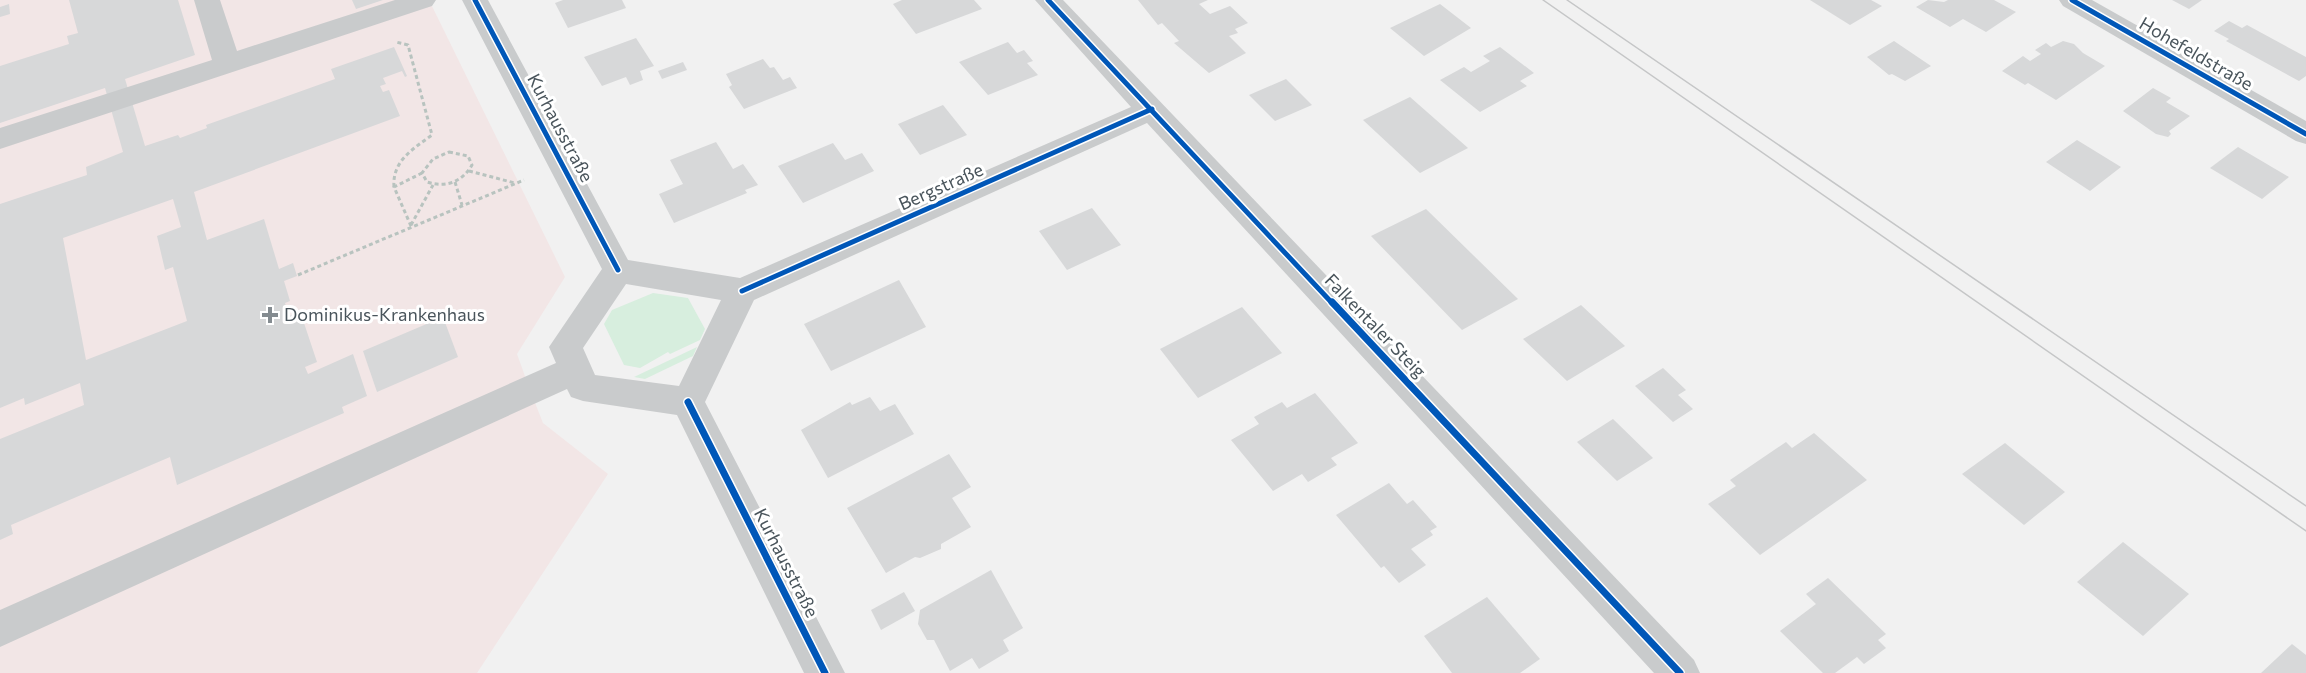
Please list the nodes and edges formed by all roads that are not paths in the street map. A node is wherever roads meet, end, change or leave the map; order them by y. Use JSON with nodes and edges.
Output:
{"nodes":[{"id":1,"x":207,"y":0,"type":"edge"},
{"id":2,"x":423,"y":0,"type":"edge"},
{"id":3,"x":476,"y":0,"type":"edge"},
{"id":4,"x":1048,"y":0,"type":"edge"},
{"id":5,"x":2072,"y":0,"type":"edge"},
{"id":6,"x":227,"y":64,"type":"junction"},
{"id":7,"x":1152,"y":109,"type":"junction"},
{"id":8,"x":2306,"y":134,"type":"edge"},
{"id":9,"x":0,"y":139,"type":"edge"},
{"id":10,"x":618,"y":270,"type":"junction"},
{"id":11,"x":742,"y":291,"type":"junction"},
{"id":12,"x":575,"y":370,"type":"junction"},
{"id":13,"x":688,"y":402,"type":"junction"},
{"id":14,"x":0,"y":629,"type":"edge"},
{"id":15,"x":825,"y":673,"type":"edge"},
{"id":16,"x":1680,"y":673,"type":"edge"}],
"edges":[{"from":1,"to":6,"type":"street"},
{"from":2,"to":6,"type":"street"},
{"from":3,"to":10,"type":"street","name":"Kurhausstraße"},
{"from":4,"to":7,"type":"street","name":"Falkentaler Steig"},
{"from":5,"to":8,"type":"street","name":"Hohefeldstraße"},
{"from":6,"to":9,"type":"street"},
{"from":7,"to":11,"type":"street","name":"Bergstraße"},
{"from":7,"to":16,"type":"street","name":"Falkentaler Steig"},
{"from":10,"to":11,"type":"street"},
{"from":10,"to":12,"type":"street"},
{"from":11,"to":13,"type":"street"},
{"from":12,"to":13,"type":"street"},
{"from":12,"to":14,"type":"street"},
{"from":13,"to":15,"type":"street","name":"Kurhausstraße"}]}
